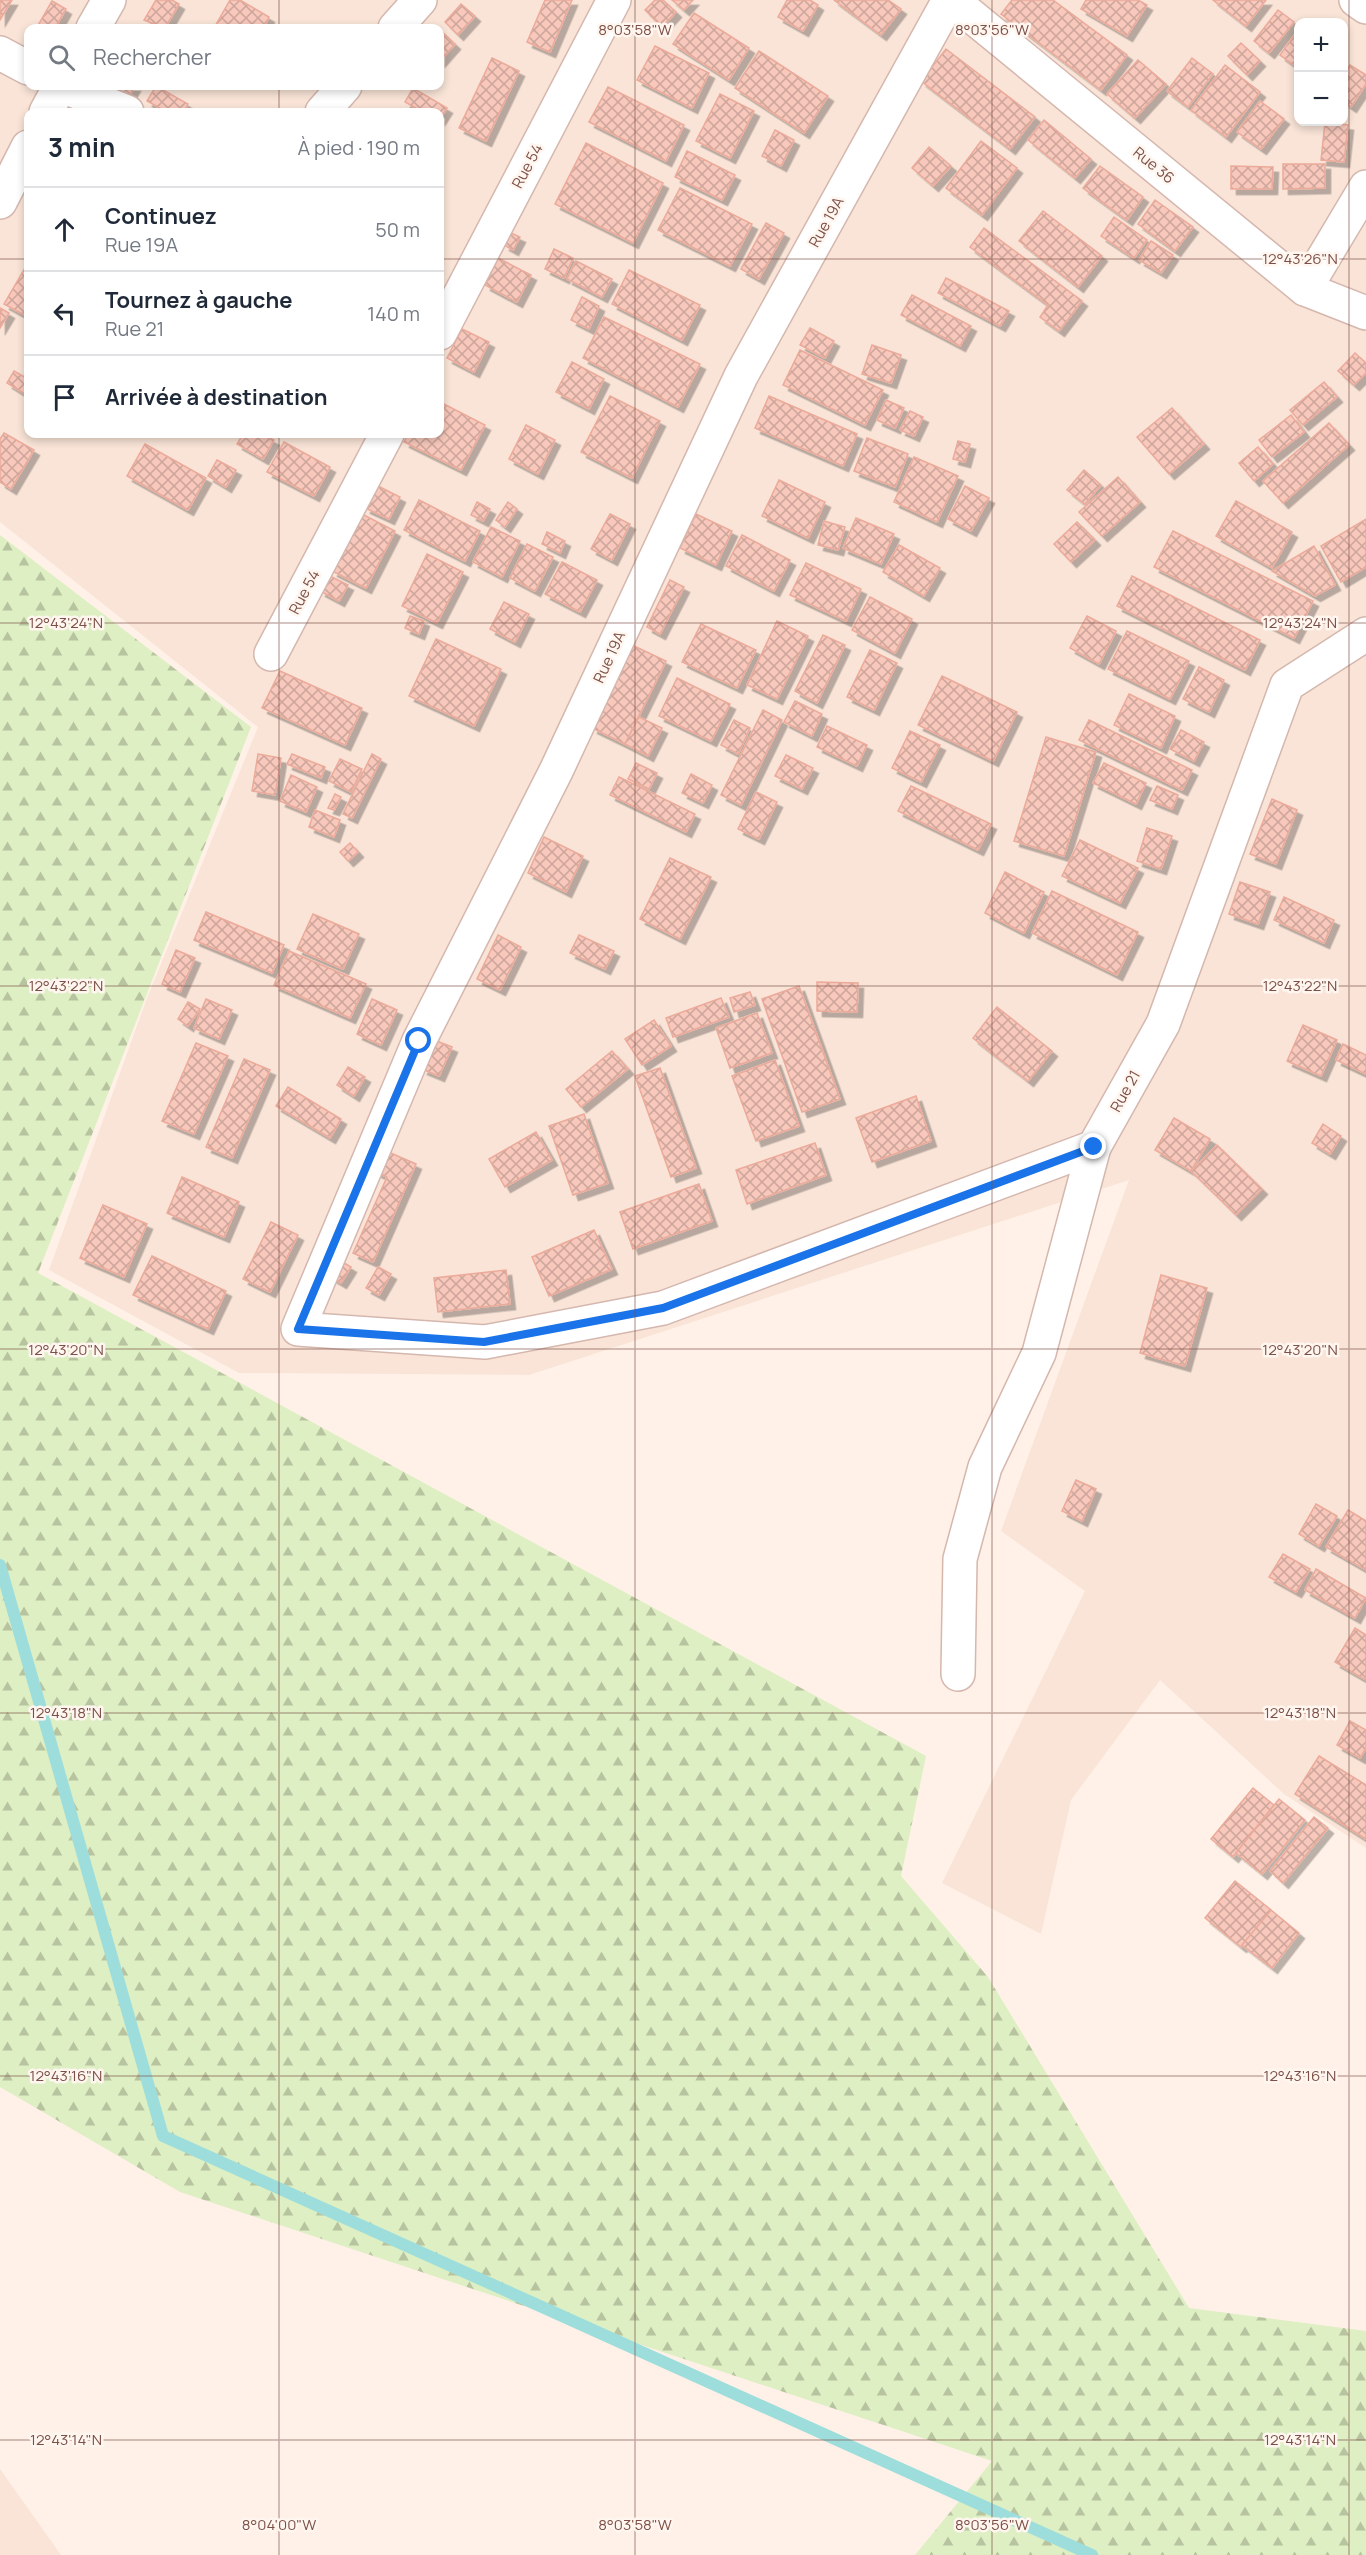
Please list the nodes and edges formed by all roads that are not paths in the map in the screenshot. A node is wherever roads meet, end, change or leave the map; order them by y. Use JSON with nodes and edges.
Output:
{"nodes":[{"id":1,"x":109,"y":0,"type":"edge"},
{"id":2,"x":420,"y":0,"type":"edge"},
{"id":3,"x":614,"y":0,"type":"edge"},
{"id":4,"x":950,"y":0,"type":"edge"},
{"id":5,"x":1356,"y":0,"type":"edge"},
{"id":6,"x":1366,"y":7,"type":"edge"},
{"id":7,"x":95,"y":24,"type":"edge"},
{"id":8,"x":399,"y":24,"type":"edge"},
{"id":9,"x":0,"y":53,"type":"edge"},
{"id":10,"x":24,"y":66,"type":"edge"},
{"id":11,"x":59,"y":90,"type":"edge"},
{"id":12,"x":71,"y":90,"type":"edge"},
{"id":13,"x":341,"y":90,"type":"edge"},
{"id":14,"x":48,"y":108,"type":"edge"},
{"id":15,"x":117,"y":108,"type":"edge"},
{"id":16,"x":326,"y":108,"type":"edge"},
{"id":17,"x":24,"y":155,"type":"edge"},
{"id":18,"x":1366,"y":187,"type":"edge"},
{"id":19,"x":0,"y":202,"type":"edge"},
{"id":20,"x":1305,"y":289,"type":"junction"},
{"id":21,"x":1366,"y":313,"type":"edge"},
{"id":22,"x":444,"y":325,"type":"edge"},
{"id":23,"x":385,"y":438,"type":"edge"},
{"id":24,"x":1366,"y":634,"type":"edge"},
{"id":25,"x":271,"y":654,"type":"dead end"},
{"id":26,"x":1094,"y":1147,"type":"junction"},
{"id":27,"x":958,"y":1674,"type":"dead end"}],
"edges":[{"from":1,"to":7,"type":"street"},
{"from":2,"to":8,"type":"street"},
{"from":3,"to":22,"type":"street","name":"Rue 54"},
{"from":4,"to":20,"type":"street","name":"Rue 36"},
{"from":4,"to":26,"type":"street","name":"Rue 19A"},
{"from":5,"to":6,"type":"street"},
{"from":9,"to":10,"type":"street"},
{"from":11,"to":14,"type":"street"},
{"from":12,"to":15,"type":"street"},
{"from":13,"to":16,"type":"street"},
{"from":17,"to":19,"type":"street"},
{"from":18,"to":20,"type":"street"},
{"from":20,"to":21,"type":"street","name":"Rue 36"},
{"from":23,"to":25,"type":"street","name":"Rue 54"},
{"from":24,"to":26,"type":"street","name":"Rue 21"},
{"from":26,"to":27,"type":"street","name":"Rue 21"}]}
